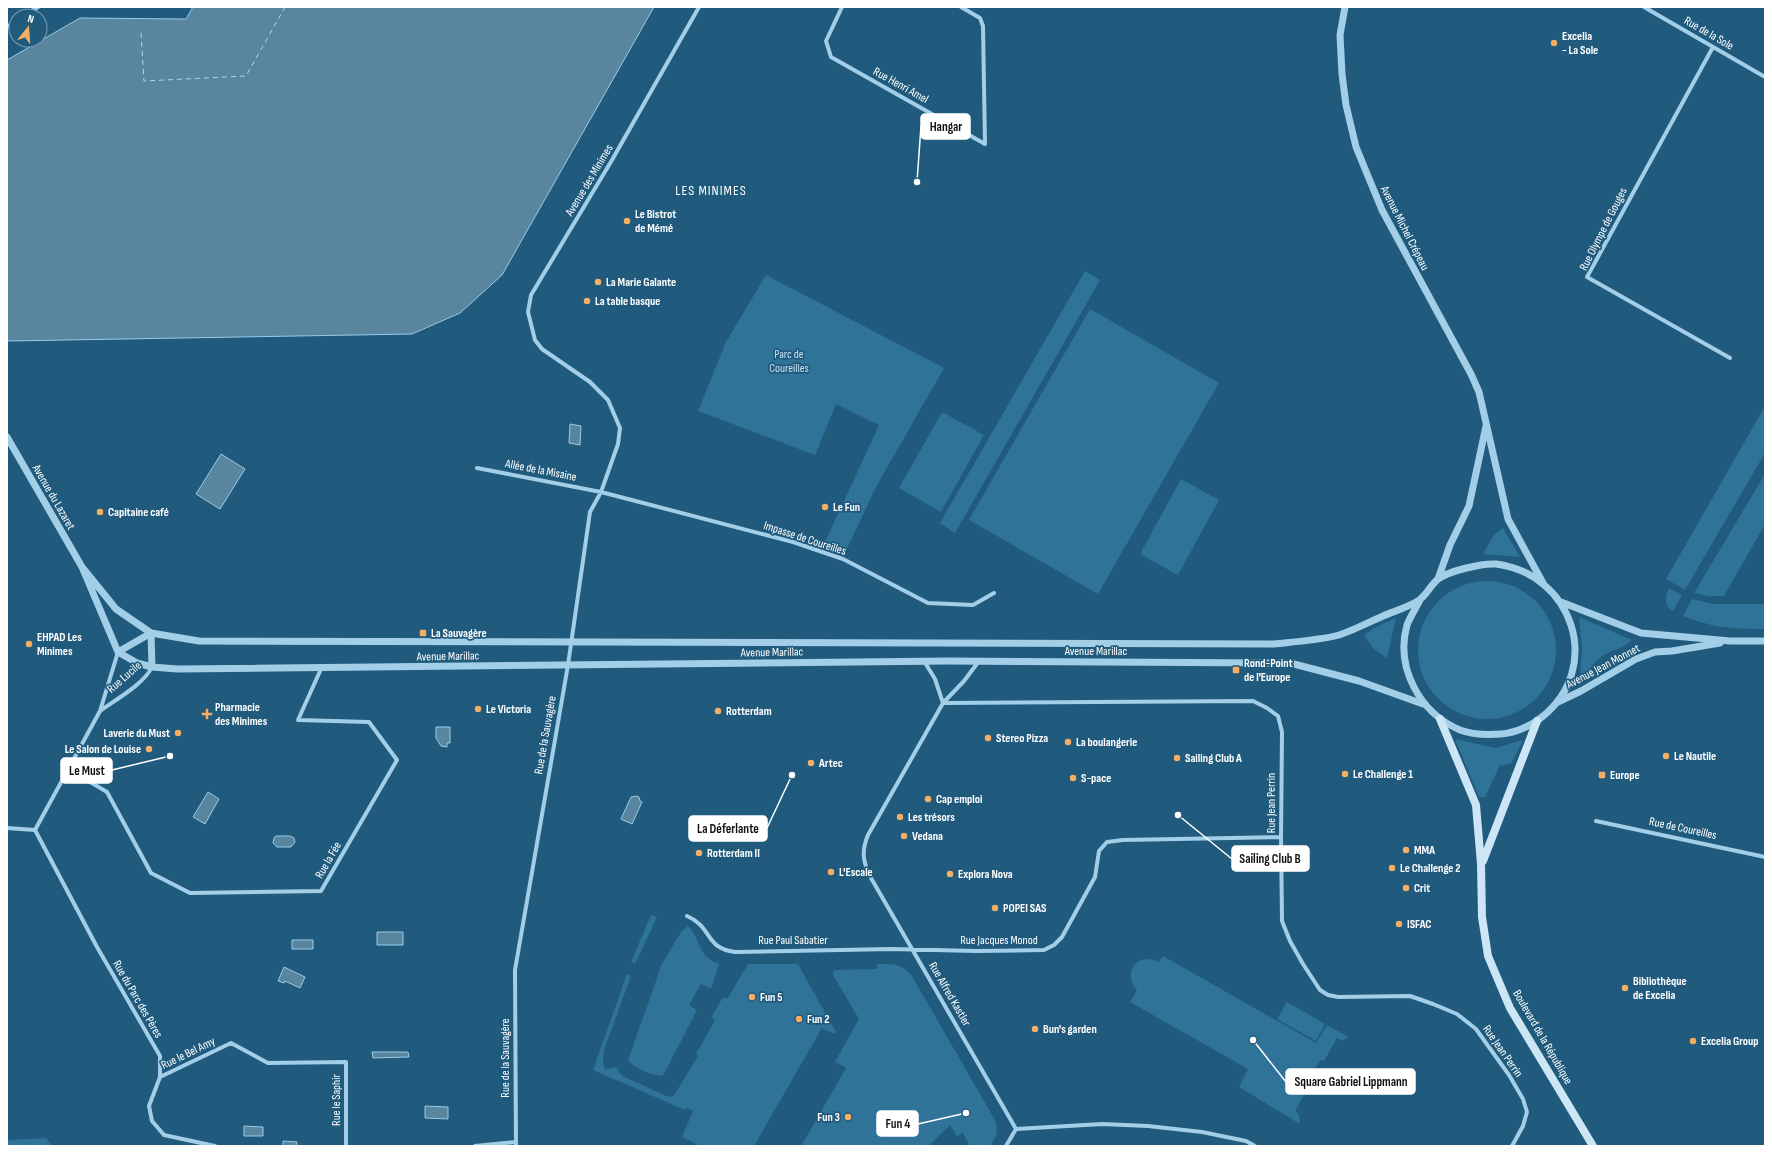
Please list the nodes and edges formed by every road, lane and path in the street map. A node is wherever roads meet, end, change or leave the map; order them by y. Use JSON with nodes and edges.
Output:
{"nodes":[{"id":1,"x":699,"y":7,"type":"edge"},
{"id":2,"x":842,"y":7,"type":"edge"},
{"id":3,"x":961,"y":7,"type":"edge"},
{"id":4,"x":1345,"y":7,"type":"edge"},
{"id":5,"x":1644,"y":7,"type":"edge"},
{"id":6,"x":1713,"y":47,"type":"junction"},
{"id":7,"x":1765,"y":77,"type":"edge"},
{"id":8,"x":1730,"y":358,"type":"dead end"},
{"id":9,"x":558,"y":361,"type":"joint"},
{"id":10,"x":1486,"y":424,"type":"junction"},
{"id":11,"x":7,"y":438,"type":"edge"},
{"id":12,"x":476,"y":468,"type":"dead end"},
{"id":13,"x":601,"y":492,"type":"junction"},
{"id":14,"x":82,"y":567,"type":"junction"},
{"id":15,"x":1438,"y":579,"type":"junction"},
{"id":16,"x":1543,"y":583,"type":"junction"},
{"id":17,"x":994,"y":593,"type":"dead end"},
{"id":18,"x":1420,"y":600,"type":"junction"},
{"id":19,"x":1560,"y":602,"type":"junction"},
{"id":20,"x":151,"y":633,"type":"junction"},
{"id":21,"x":1765,"y":640,"type":"edge"},
{"id":22,"x":1730,"y":641,"type":"junction"},
{"id":23,"x":571,"y":642,"type":"junction"},
{"id":24,"x":118,"y":652,"type":"junction"},
{"id":25,"x":924,"y":661,"type":"junction"},
{"id":26,"x":979,"y":661,"type":"junction"},
{"id":27,"x":568,"y":665,"type":"junction"},
{"id":28,"x":152,"y":667,"type":"junction"},
{"id":29,"x":321,"y":669,"type":"junction"},
{"id":30,"x":1558,"y":702,"type":"junction"},
{"id":31,"x":943,"y":703,"type":"junction"},
{"id":32,"x":1424,"y":704,"type":"junction"},
{"id":33,"x":100,"y":711,"type":"junction"},
{"id":34,"x":1440,"y":719,"type":"junction"},
{"id":35,"x":1538,"y":721,"type":"junction"},
{"id":36,"x":68,"y":769,"type":"junction"},
{"id":37,"x":1596,"y":821,"type":"dead end"},
{"id":38,"x":7,"y":828,"type":"edge"},
{"id":39,"x":34,"y":830,"type":"junction"},
{"id":40,"x":1281,"y":837,"type":"junction"},
{"id":41,"x":1765,"y":857,"type":"edge"},
{"id":42,"x":1482,"y":864,"type":"junction"},
{"id":43,"x":687,"y":916,"type":"dead end"},
{"id":44,"x":914,"y":950,"type":"junction"},
{"id":45,"x":314,"y":1062,"type":"joint"},
{"id":46,"x":160,"y":1077,"type":"junction"},
{"id":47,"x":1016,"y":1129,"type":"junction"},
{"id":48,"x":516,"y":1144,"type":"edge"},
{"id":49,"x":215,"y":1146,"type":"edge"},
{"id":50,"x":346,"y":1146,"type":"edge"},
{"id":51,"x":475,"y":1146,"type":"edge"},
{"id":52,"x":1006,"y":1146,"type":"edge"},
{"id":53,"x":1255,"y":1146,"type":"edge"},
{"id":54,"x":1512,"y":1146,"type":"edge"},
{"id":55,"x":1593,"y":1146,"type":"edge"}],
"edges":[{"from":1,"to":9,"type":"street","name":"Avenue des Minimes"},
{"from":2,"to":3,"type":"street","name":"Rue Henri Amel"},
{"from":4,"to":10,"type":"street","name":"Avenue Michel Crépeau"},
{"from":5,"to":6,"type":"street","name":"Rue de la Sole"},
{"from":6,"to":7,"type":"street","name":"Rue de la Sole"},
{"from":6,"to":8,"type":"street","name":"Rue Olympe de Gouges"},
{"from":9,"to":13,"type":"street","name":"Rue de la Sauvagère"},
{"from":10,"to":15,"type":"street","name":"Avenue Michel Crépeau"},
{"from":10,"to":16,"type":"street","name":"Avenue Michel Crépeau"},
{"from":11,"to":14,"type":"street","name":"Avenue du Lazaret"},
{"from":12,"to":13,"type":"street","name":"Allée de la Misaine"},
{"from":13,"to":17,"type":"street","name":"Impasse de Coureilles"},
{"from":13,"to":23,"type":"street","name":"Rue de la Sauvagère"},
{"from":14,"to":20,"type":"street","name":"Avenue du Lazaret"},
{"from":14,"to":24,"type":"street","name":"Avenue du Lazaret"},
{"from":15,"to":16,"type":"street"},
{"from":15,"to":18,"type":"street"},
{"from":16,"to":19,"type":"street"},
{"from":18,"to":23,"type":"street","name":"Avenue Marillac"},
{"from":18,"to":32,"type":"street"},
{"from":19,"to":22,"type":"street","name":"Avenue Jean Monnet"},
{"from":19,"to":30,"type":"street"},
{"from":20,"to":23,"type":"street","name":"Avenue Marillac"},
{"from":20,"to":24,"type":"street","name":"Rue Lucile"},
{"from":20,"to":28,"type":"street","name":"Rue Lucile"},
{"from":21,"to":22,"type":"street","name":"Avenue Jean Monnet"},
{"from":22,"to":30,"type":"street","name":"Avenue Jean Monnet"},
{"from":23,"to":27,"type":"street","name":"Rue de la Sauvagère"},
{"from":24,"to":28,"type":"street","name":"Avenue Marillac"},
{"from":24,"to":33,"type":"street","name":"Rue Lucile"},
{"from":25,"to":26,"type":"street","name":"Avenue Marillac"},
{"from":25,"to":27,"type":"street","name":"Avenue Marillac"},
{"from":25,"to":31,"type":"street"},
{"from":26,"to":31,"type":"street","name":"Rue Alfred Kastler"},
{"from":26,"to":32,"type":"street","name":"Avenue Marillac"},
{"from":27,"to":29,"type":"street","name":"Avenue Marillac"},
{"from":27,"to":48,"type":"street","name":"Rue de la Sauvagère"},
{"from":28,"to":29,"type":"street","name":"Avenue Marillac"},
{"from":28,"to":33,"type":"street","name":"Rue Lucile"},
{"from":29,"to":36,"type":"street","name":"Rue la Fée"},
{"from":30,"to":35,"type":"street"},
{"from":31,"to":40,"type":"street","name":"Rue Jean Perrin"},
{"from":31,"to":44,"type":"street","name":"Rue Alfred Kastler"},
{"from":32,"to":34,"type":"street"},
{"from":33,"to":36,"type":"street","name":"Rue Lucile"},
{"from":34,"to":35,"type":"street"},
{"from":34,"to":42,"type":"main road"},
{"from":35,"to":42,"type":"main road"},
{"from":36,"to":39,"type":"street","name":"Rue Lucile"},
{"from":37,"to":41,"type":"street","name":"Rue de Coureilles"},
{"from":38,"to":39,"type":"street"},
{"from":39,"to":46,"type":"street","name":"Rue du Parc des Pères"},
{"from":40,"to":44,"type":"street","name":"Rue Jacques Monod"},
{"from":40,"to":54,"type":"street","name":"Rue Jean Perrin"},
{"from":42,"to":55,"type":"main road","name":"Boulevard de la République"},
{"from":43,"to":44,"type":"street","name":"Rue Paul Sabatier"},
{"from":44,"to":47,"type":"street","name":"Rue Alfred Kastler"},
{"from":45,"to":46,"type":"street","name":"Rue le Bel Amy"},
{"from":45,"to":50,"type":"street","name":"Rue le Saphir"},
{"from":46,"to":49,"type":"street","name":"Rue du Parc des Pères"},
{"from":47,"to":52,"type":"street"},
{"from":47,"to":53,"type":"street"},
{"from":48,"to":51,"type":"street"}]}
